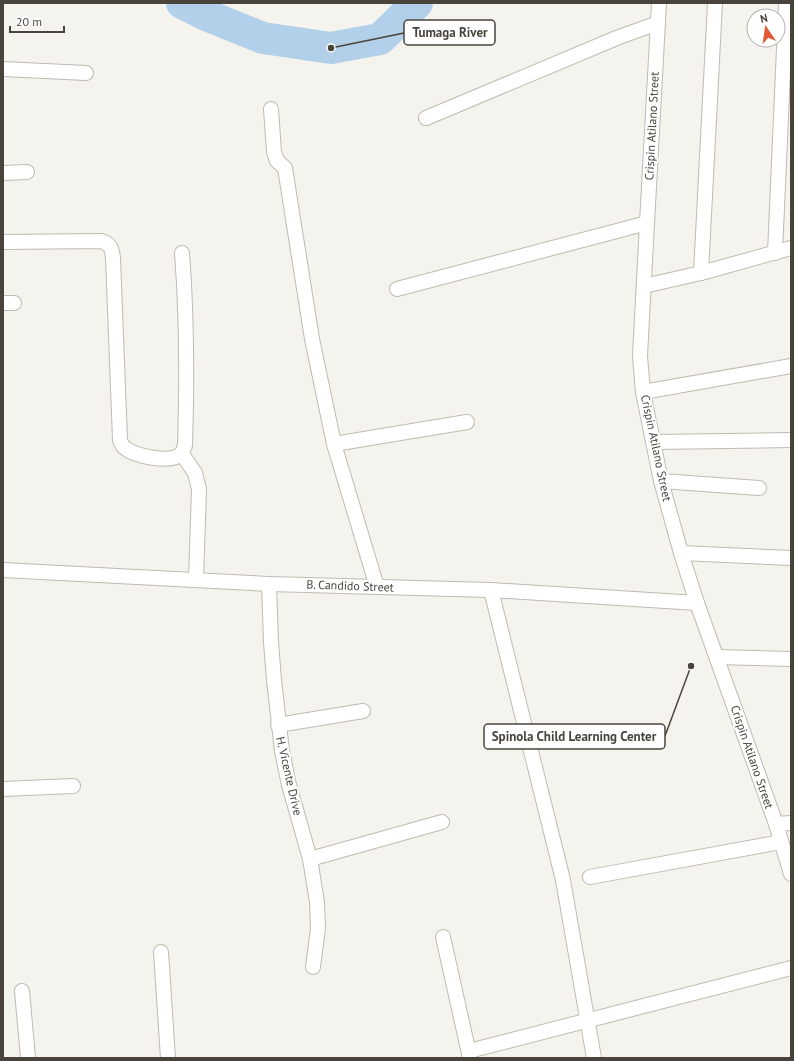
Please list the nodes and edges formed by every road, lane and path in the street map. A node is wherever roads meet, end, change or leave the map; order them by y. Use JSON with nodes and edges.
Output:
{"nodes":[{"id":1,"x":659,"y":3,"type":"edge"},
{"id":2,"x":715,"y":3,"type":"edge"},
{"id":3,"x":786,"y":3,"type":"edge"},
{"id":4,"x":658,"y":23,"type":"junction"},
{"id":5,"x":3,"y":69,"type":"edge"},
{"id":6,"x":86,"y":73,"type":"dead end"},
{"id":7,"x":271,"y":109,"type":"dead end"},
{"id":8,"x":426,"y":118,"type":"dead end"},
{"id":9,"x":27,"y":172,"type":"dead end"},
{"id":10,"x":3,"y":173,"type":"edge"},
{"id":11,"x":647,"y":222,"type":"junction"},
{"id":12,"x":3,"y":242,"type":"edge"},
{"id":13,"x":791,"y":248,"type":"edge"},
{"id":14,"x":182,"y":253,"type":"dead end"},
{"id":15,"x":775,"y":253,"type":"junction"},
{"id":16,"x":700,"y":273,"type":"junction"},
{"id":17,"x":644,"y":286,"type":"junction"},
{"id":18,"x":397,"y":289,"type":"dead end"},
{"id":19,"x":791,"y":366,"type":"edge"},
{"id":20,"x":643,"y":392,"type":"junction"},
{"id":21,"x":467,"y":422,"type":"dead end"},
{"id":22,"x":791,"y":440,"type":"edge"},
{"id":23,"x":654,"y":442,"type":"junction"},
{"id":24,"x":334,"y":444,"type":"junction"},
{"id":25,"x":182,"y":454,"type":"junction"},
{"id":26,"x":661,"y":481,"type":"junction"},
{"id":27,"x":759,"y":488,"type":"dead end"},
{"id":28,"x":681,"y":553,"type":"junction"},
{"id":29,"x":791,"y":558,"type":"edge"},
{"id":30,"x":3,"y":570,"type":"edge"},
{"id":31,"x":196,"y":580,"type":"junction"},
{"id":32,"x":269,"y":584,"type":"junction"},
{"id":33,"x":377,"y":587,"type":"junction"},
{"id":34,"x":491,"y":590,"type":"junction"},
{"id":35,"x":697,"y":603,"type":"junction"},
{"id":36,"x":717,"y":657,"type":"junction"},
{"id":37,"x":791,"y":659,"type":"edge"},
{"id":38,"x":363,"y":711,"type":"dead end"},
{"id":39,"x":278,"y":725,"type":"junction"},
{"id":40,"x":73,"y":786,"type":"dead end"},
{"id":41,"x":3,"y":789,"type":"edge"},
{"id":42,"x":442,"y":822,"type":"dead end"},
{"id":43,"x":791,"y":823,"type":"edge"},
{"id":44,"x":776,"y":824,"type":"junction"},
{"id":45,"x":781,"y":842,"type":"junction"},
{"id":46,"x":310,"y":859,"type":"junction"},
{"id":47,"x":791,"y":874,"type":"edge"},
{"id":48,"x":590,"y":877,"type":"dead end"},
{"id":49,"x":443,"y":936,"type":"dead end"},
{"id":50,"x":161,"y":952,"type":"dead end"},
{"id":51,"x":313,"y":967,"type":"dead end"},
{"id":52,"x":791,"y":968,"type":"edge"},
{"id":53,"x":22,"y":991,"type":"dead end"},
{"id":54,"x":588,"y":1020,"type":"junction"},
{"id":55,"x":469,"y":1054,"type":"edge"},
{"id":56,"x":28,"y":1058,"type":"edge"},
{"id":57,"x":168,"y":1058,"type":"edge"},
{"id":58,"x":594,"y":1058,"type":"edge"}],
"edges":[{"from":1,"to":4,"type":"street","name":"Crispin Atilano Street"},
{"from":2,"to":16,"type":"street"},
{"from":3,"to":15,"type":"street"},
{"from":4,"to":8,"type":"street"},
{"from":4,"to":11,"type":"street","name":"Crispin Atilano Street"},
{"from":5,"to":6,"type":"street"},
{"from":7,"to":24,"type":"street"},
{"from":9,"to":10,"type":"street"},
{"from":11,"to":17,"type":"street","name":"Crispin Atilano Street"},
{"from":11,"to":18,"type":"street"},
{"from":12,"to":25,"type":"street"},
{"from":13,"to":15,"type":"street"},
{"from":14,"to":25,"type":"street"},
{"from":15,"to":16,"type":"street"},
{"from":16,"to":17,"type":"street"},
{"from":17,"to":20,"type":"street","name":"Crispin Atilano Street"},
{"from":19,"to":20,"type":"street"},
{"from":20,"to":23,"type":"street","name":"Crispin Atilano Street"},
{"from":21,"to":24,"type":"street"},
{"from":22,"to":23,"type":"street"},
{"from":23,"to":26,"type":"street","name":"Crispin Atilano Street"},
{"from":24,"to":33,"type":"street"},
{"from":25,"to":31,"type":"street"},
{"from":26,"to":27,"type":"street"},
{"from":26,"to":28,"type":"street","name":"Crispin Atilano Street"},
{"from":28,"to":29,"type":"street"},
{"from":28,"to":35,"type":"street","name":"Crispin Atilano Street"},
{"from":30,"to":31,"type":"street","name":"B. Candido Street"},
{"from":31,"to":32,"type":"street","name":"B. Candido Street"},
{"from":32,"to":33,"type":"street","name":"B. Candido Street"},
{"from":32,"to":39,"type":"street","name":"H. Vicente Drive"},
{"from":33,"to":34,"type":"street","name":"B. Candido Street"},
{"from":34,"to":35,"type":"street","name":"B. Candido Street"},
{"from":34,"to":54,"type":"street"},
{"from":35,"to":36,"type":"street","name":"Crispin Atilano Street"},
{"from":36,"to":37,"type":"street"},
{"from":36,"to":44,"type":"street","name":"Crispin Atilano Street"},
{"from":38,"to":39,"type":"street"},
{"from":39,"to":46,"type":"street","name":"H. Vicente Drive"},
{"from":40,"to":41,"type":"street"},
{"from":42,"to":46,"type":"street"},
{"from":43,"to":44,"type":"street"},
{"from":44,"to":45,"type":"street","name":"Crispin Atilano Street"},
{"from":45,"to":47,"type":"street","name":"Crispin Atilano Street"},
{"from":45,"to":48,"type":"street"},
{"from":46,"to":51,"type":"street","name":"H. Vicente Drive"},
{"from":49,"to":55,"type":"street"},
{"from":50,"to":57,"type":"street"},
{"from":52,"to":54,"type":"street"},
{"from":53,"to":56,"type":"street"},
{"from":54,"to":55,"type":"street"},
{"from":54,"to":58,"type":"street"}]}
